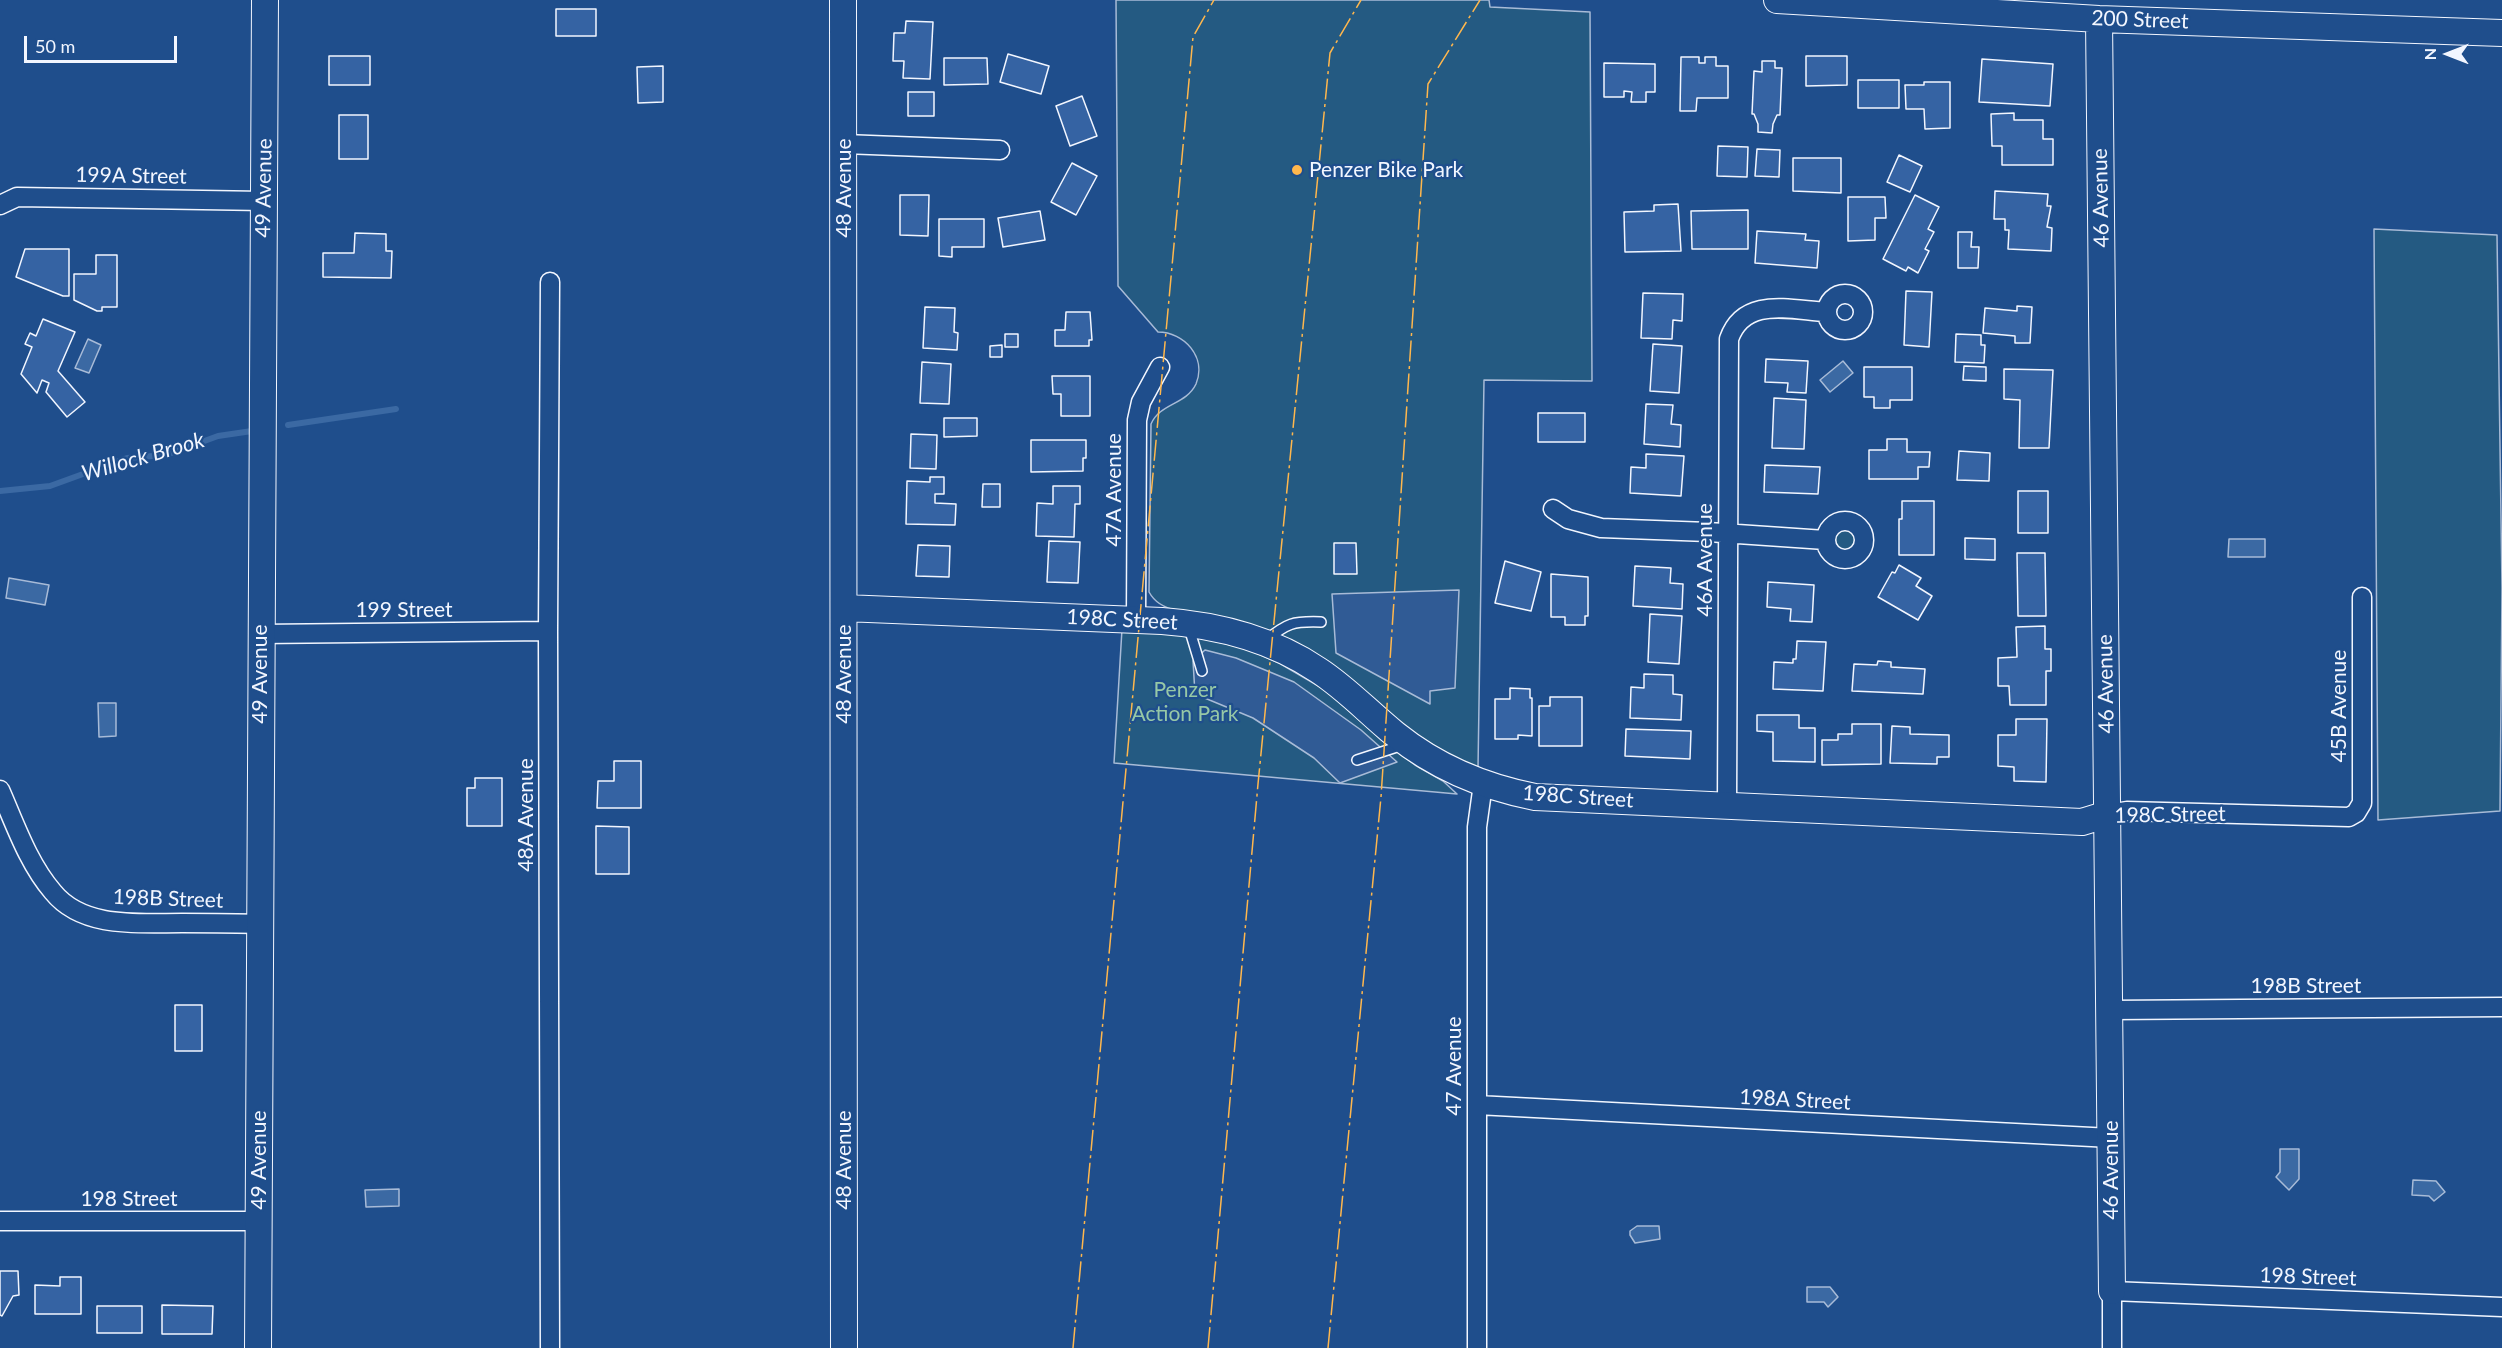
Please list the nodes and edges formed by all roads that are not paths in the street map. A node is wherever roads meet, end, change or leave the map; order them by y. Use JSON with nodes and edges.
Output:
{"nodes":[{"id":1,"x":265,"y":0,"type":"edge"},
{"id":2,"x":843,"y":0,"type":"edge"},
{"id":3,"x":1778,"y":0,"type":"edge"},
{"id":4,"x":2099,"y":19,"type":"junction"},
{"id":5,"x":2502,"y":33,"type":"edge"},
{"id":6,"x":844,"y":144,"type":"junction"},
{"id":7,"x":1000,"y":150,"type":"dead end"},
{"id":8,"x":264,"y":201,"type":"junction"},
{"id":9,"x":0,"y":205,"type":"edge"},
{"id":10,"x":550,"y":282,"type":"dead end"},
{"id":11,"x":1826,"y":312,"type":"dead end"},
{"id":12,"x":1160,"y":367,"type":"dead end"},
{"id":13,"x":1553,"y":509,"type":"dead end"},
{"id":14,"x":1728,"y":533,"type":"junction"},
{"id":15,"x":1825,"y":540,"type":"dead end"},
{"id":16,"x":2362,"y":597,"type":"dead end"},
{"id":17,"x":844,"y":608,"type":"junction"},
{"id":18,"x":1136,"y":619,"type":"junction"},
{"id":19,"x":1322,"y":622,"type":"dead end"},
{"id":20,"x":1187,"y":623,"type":"junction"},
{"id":21,"x":548,"y":631,"type":"junction"},
{"id":22,"x":260,"y":634,"type":"junction"},
{"id":23,"x":1263,"y":642,"type":"junction"},
{"id":24,"x":1202,"y":671,"type":"dead end"},
{"id":25,"x":1407,"y":744,"type":"junction"},
{"id":26,"x":1357,"y":760,"type":"dead end"},
{"id":27,"x":1483,"y":784,"type":"junction"},
{"id":28,"x":0,"y":790,"type":"edge"},
{"id":29,"x":1727,"y":805,"type":"junction"},
{"id":30,"x":2356,"y":813,"type":"joint"},
{"id":31,"x":2108,"y":814,"type":"junction"},
{"id":32,"x":260,"y":924,"type":"junction"},
{"id":33,"x":2502,"y":1007,"type":"edge"},
{"id":34,"x":2110,"y":1010,"type":"junction"},
{"id":35,"x":1477,"y":1105,"type":"junction"},
{"id":36,"x":2111,"y":1138,"type":"junction"},
{"id":37,"x":0,"y":1221,"type":"edge"},
{"id":38,"x":259,"y":1221,"type":"junction"},
{"id":39,"x":2112,"y":1291,"type":"junction"},
{"id":40,"x":2502,"y":1307,"type":"edge"},
{"id":41,"x":258,"y":1348,"type":"edge"},
{"id":42,"x":550,"y":1348,"type":"edge"},
{"id":43,"x":844,"y":1348,"type":"edge"},
{"id":44,"x":1477,"y":1348,"type":"edge"},
{"id":45,"x":2112,"y":1348,"type":"edge"}],
"edges":[{"from":1,"to":8,"type":"street","name":"49 Avenue"},
{"from":2,"to":6,"type":"street","name":"48 Avenue"},
{"from":3,"to":4,"type":"street","name":"200 Street"},
{"from":4,"to":5,"type":"street","name":"200 Street"},
{"from":4,"to":31,"type":"street","name":"46 Avenue"},
{"from":6,"to":7,"type":"street"},
{"from":6,"to":17,"type":"street","name":"48 Avenue"},
{"from":8,"to":9,"type":"street","name":"199A Street"},
{"from":8,"to":22,"type":"street","name":"49 Avenue"},
{"from":10,"to":21,"type":"street","name":"48A Avenue"},
{"from":11,"to":14,"type":"street","name":"46A Avenue"},
{"from":12,"to":18,"type":"street","name":"47A Avenue"},
{"from":13,"to":14,"type":"street"},
{"from":14,"to":15,"type":"street"},
{"from":14,"to":29,"type":"street","name":"46A Avenue"},
{"from":16,"to":30,"type":"street","name":"45B Avenue"},
{"from":17,"to":18,"type":"street","name":"198C Street"},
{"from":17,"to":43,"type":"street","name":"48 Avenue"},
{"from":18,"to":20,"type":"street","name":"198C Street"},
{"from":19,"to":23,"type":"lane"},
{"from":20,"to":23,"type":"street","name":"198C Street"},
{"from":20,"to":24,"type":"lane"},
{"from":21,"to":22,"type":"street","name":"199 Street"},
{"from":21,"to":42,"type":"street","name":"48A Avenue"},
{"from":22,"to":32,"type":"street","name":"49 Avenue"},
{"from":23,"to":25,"type":"street","name":"198C Street"},
{"from":25,"to":26,"type":"lane"},
{"from":25,"to":27,"type":"street","name":"198C Street"},
{"from":27,"to":29,"type":"street","name":"198C Street"},
{"from":27,"to":35,"type":"street","name":"47 Avenue"},
{"from":28,"to":32,"type":"street","name":"198B Street"},
{"from":29,"to":31,"type":"street","name":"198C Street"},
{"from":30,"to":31,"type":"street","name":"198C Street"},
{"from":31,"to":34,"type":"street","name":"46 Avenue"},
{"from":32,"to":38,"type":"street","name":"49 Avenue"},
{"from":33,"to":34,"type":"street","name":"198B Street"},
{"from":34,"to":36,"type":"street","name":"46 Avenue"},
{"from":35,"to":36,"type":"street","name":"198A Street"},
{"from":35,"to":44,"type":"street","name":"47 Avenue"},
{"from":36,"to":39,"type":"street","name":"46 Avenue"},
{"from":37,"to":38,"type":"street","name":"198 Street"},
{"from":38,"to":41,"type":"street","name":"49 Avenue"},
{"from":39,"to":40,"type":"street","name":"198 Street"},
{"from":39,"to":45,"type":"street","name":"46 Avenue"}]}
